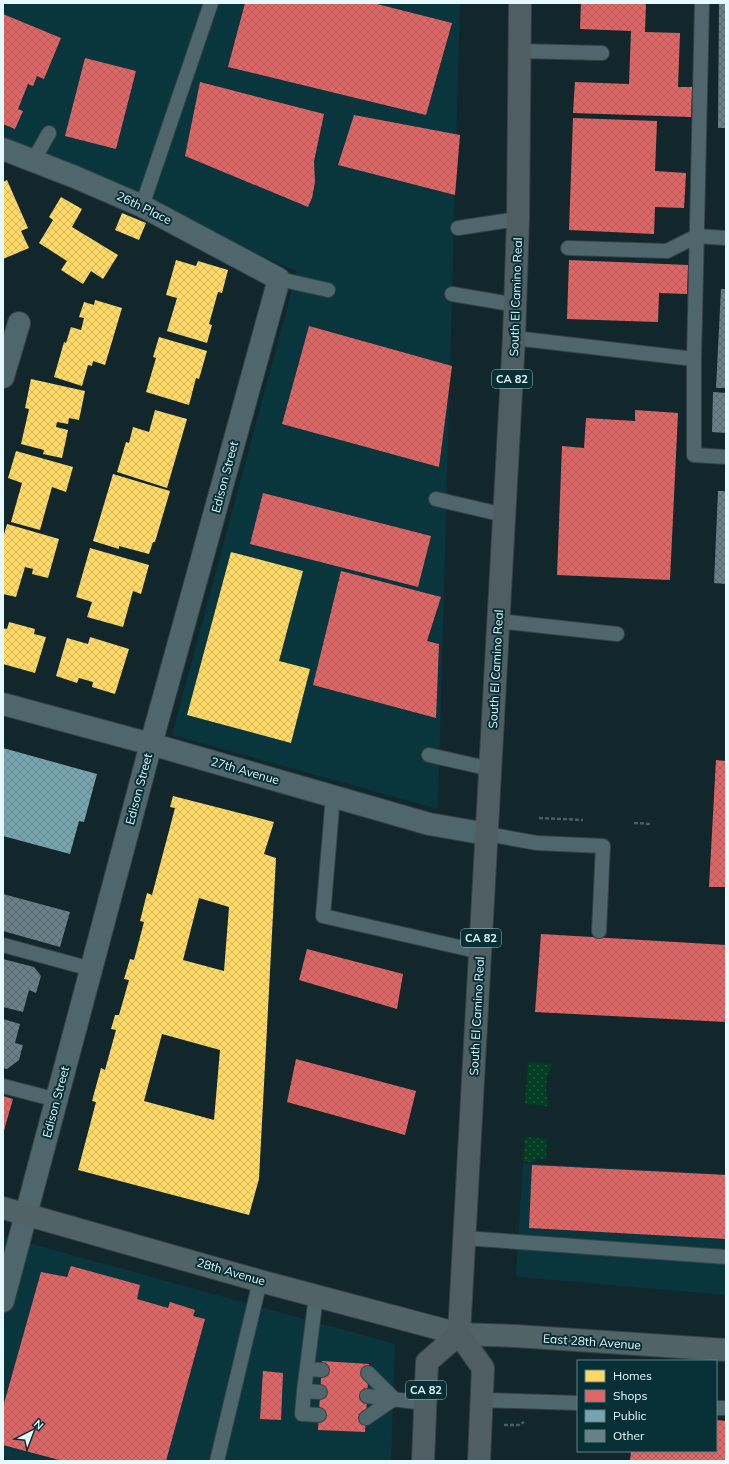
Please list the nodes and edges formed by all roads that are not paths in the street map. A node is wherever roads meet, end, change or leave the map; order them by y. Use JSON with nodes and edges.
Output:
{"nodes":[{"id":1,"x":211,"y":3,"type":"edge"},
{"id":2,"x":520,"y":3,"type":"edge"},
{"id":3,"x":702,"y":3,"type":"edge"},
{"id":4,"x":519,"y":51,"type":"junction"},
{"id":5,"x":602,"y":53,"type":"dead end"},
{"id":6,"x":49,"y":133,"type":"dead end"},
{"id":7,"x":3,"y":150,"type":"edge"},
{"id":8,"x":33,"y":161,"type":"junction"},
{"id":9,"x":142,"y":206,"type":"junction"},
{"id":10,"x":518,"y":219,"type":"junction"},
{"id":11,"x":458,"y":228,"type":"dead end"},
{"id":12,"x":697,"y":236,"type":"junction"},
{"id":13,"x":726,"y":238,"type":"edge"},
{"id":14,"x":568,"y":248,"type":"dead end"},
{"id":15,"x":279,"y":279,"type":"junction"},
{"id":16,"x":328,"y":290,"type":"dead end"},
{"id":17,"x":452,"y":294,"type":"dead end"},
{"id":18,"x":516,"y":305,"type":"junction"},
{"id":19,"x":19,"y":323,"type":"dead end"},
{"id":20,"x":514,"y":338,"type":"junction"},
{"id":21,"x":694,"y":358,"type":"junction"},
{"id":22,"x":3,"y":377,"type":"edge"},
{"id":23,"x":726,"y":457,"type":"edge"},
{"id":24,"x":436,"y":499,"type":"dead end"},
{"id":25,"x":504,"y":515,"type":"junction"},
{"id":26,"x":498,"y":621,"type":"junction"},
{"id":27,"x":617,"y":634,"type":"dead end"},
{"id":28,"x":3,"y":704,"type":"edge"},
{"id":29,"x":151,"y":744,"type":"junction"},
{"id":30,"x":429,"y":755,"type":"dead end"},
{"id":31,"x":491,"y":769,"type":"junction"},
{"id":32,"x":333,"y":796,"type":"junction"},
{"id":33,"x":487,"y":834,"type":"junction"},
{"id":34,"x":599,"y":931,"type":"dead end"},
{"id":35,"x":3,"y":945,"type":"edge"},
{"id":36,"x":480,"y":952,"type":"junction"},
{"id":37,"x":91,"y":969,"type":"junction"},
{"id":38,"x":3,"y":1086,"type":"edge"},
{"id":39,"x":57,"y":1100,"type":"junction"},
{"id":40,"x":3,"y":1208,"type":"edge"},
{"id":41,"x":26,"y":1215,"type":"junction"},
{"id":42,"x":464,"y":1238,"type":"junction"},
{"id":43,"x":726,"y":1256,"type":"edge"},
{"id":44,"x":260,"y":1281,"type":"junction"},
{"id":45,"x":316,"y":1296,"type":"junction"},
{"id":46,"x":3,"y":1301,"type":"edge"},
{"id":47,"x":459,"y":1334,"type":"junction"},
{"id":48,"x":726,"y":1350,"type":"edge"},
{"id":49,"x":307,"y":1368,"type":"junction"},
{"id":50,"x":322,"y":1370,"type":"dead end"},
{"id":51,"x":368,"y":1373,"type":"dead end"},
{"id":52,"x":304,"y":1391,"type":"junction"},
{"id":53,"x":320,"y":1392,"type":"dead end"},
{"id":54,"x":367,"y":1396,"type":"dead end"},
{"id":55,"x":394,"y":1399,"type":"junction"},
{"id":56,"x":482,"y":1400,"type":"junction"},
{"id":57,"x":425,"y":1403,"type":"junction"},
{"id":58,"x":577,"y":1403,"type":"edge"},
{"id":59,"x":319,"y":1415,"type":"dead end"},
{"id":60,"x":366,"y":1418,"type":"dead end"},
{"id":61,"x":217,"y":1461,"type":"edge"},
{"id":62,"x":423,"y":1461,"type":"edge"},
{"id":63,"x":479,"y":1461,"type":"edge"}],
"edges":[{"from":1,"to":9,"type":"lane"},
{"from":2,"to":4,"type":"main road","name":"South El Camino Real","number":"CA 82"},
{"from":3,"to":12,"type":"lane"},
{"from":4,"to":5,"type":"lane"},
{"from":4,"to":10,"type":"main road","name":"South El Camino Real","number":"CA 82"},
{"from":6,"to":8,"type":"lane"},
{"from":7,"to":8,"type":"street","name":"26th Place"},
{"from":8,"to":9,"type":"street","name":"26th Place"},
{"from":9,"to":15,"type":"street","name":"26th Place"},
{"from":10,"to":11,"type":"lane"},
{"from":10,"to":18,"type":"main road","name":"South El Camino Real","number":"CA 82"},
{"from":12,"to":13,"type":"lane"},
{"from":12,"to":14,"type":"lane"},
{"from":12,"to":21,"type":"lane"},
{"from":15,"to":16,"type":"lane"},
{"from":15,"to":29,"type":"street","name":"Edison Street"},
{"from":17,"to":18,"type":"lane"},
{"from":18,"to":20,"type":"main road","name":"South El Camino Real","number":"CA 82"},
{"from":19,"to":22,"type":"street"},
{"from":20,"to":21,"type":"lane"},
{"from":20,"to":25,"type":"main road","name":"South El Camino Real","number":"CA 82"},
{"from":21,"to":23,"type":"lane"},
{"from":24,"to":25,"type":"lane"},
{"from":25,"to":26,"type":"main road","name":"South El Camino Real","number":"CA 82"},
{"from":26,"to":27,"type":"lane"},
{"from":26,"to":31,"type":"main road","name":"South El Camino Real","number":"CA 82"},
{"from":28,"to":29,"type":"street","name":"27th Avenue"},
{"from":29,"to":32,"type":"street","name":"27th Avenue"},
{"from":29,"to":37,"type":"street","name":"Edison Street"},
{"from":30,"to":31,"type":"lane"},
{"from":31,"to":33,"type":"main road","name":"South El Camino Real","number":"CA 82"},
{"from":32,"to":33,"type":"street","name":"27th Avenue"},
{"from":32,"to":36,"type":"lane"},
{"from":33,"to":34,"type":"lane"},
{"from":33,"to":36,"type":"main road","name":"South El Camino Real","number":"CA 82"},
{"from":35,"to":37,"type":"lane"},
{"from":36,"to":42,"type":"main road","name":"South El Camino Real","number":"CA 82"},
{"from":37,"to":39,"type":"street","name":"Edison Street"},
{"from":38,"to":39,"type":"lane"},
{"from":39,"to":41,"type":"street","name":"Edison Street"},
{"from":40,"to":41,"type":"street","name":"28th Avenue"},
{"from":41,"to":44,"type":"street","name":"28th Avenue"},
{"from":41,"to":46,"type":"street","name":"Edison Street"},
{"from":42,"to":43,"type":"lane"},
{"from":42,"to":47,"type":"main road","name":"South El Camino Real","number":"CA 82"},
{"from":44,"to":45,"type":"street","name":"28th Avenue"},
{"from":44,"to":61,"type":"lane"},
{"from":45,"to":47,"type":"street","name":"28th Avenue"},
{"from":45,"to":49,"type":"lane"},
{"from":47,"to":48,"type":"street","name":"East 28th Avenue"},
{"from":47,"to":56,"type":"main road"},
{"from":47,"to":57,"type":"main road","number":"CA 82"},
{"from":49,"to":50,"type":"lane"},
{"from":49,"to":52,"type":"lane"},
{"from":51,"to":55,"type":"lane"},
{"from":52,"to":53,"type":"lane"},
{"from":52,"to":59,"type":"lane"},
{"from":54,"to":55,"type":"lane"},
{"from":55,"to":57,"type":"lane"},
{"from":55,"to":60,"type":"lane"},
{"from":56,"to":58,"type":"lane"},
{"from":56,"to":63,"type":"main road"},
{"from":57,"to":62,"type":"main road","number":"CA 82"}]}
